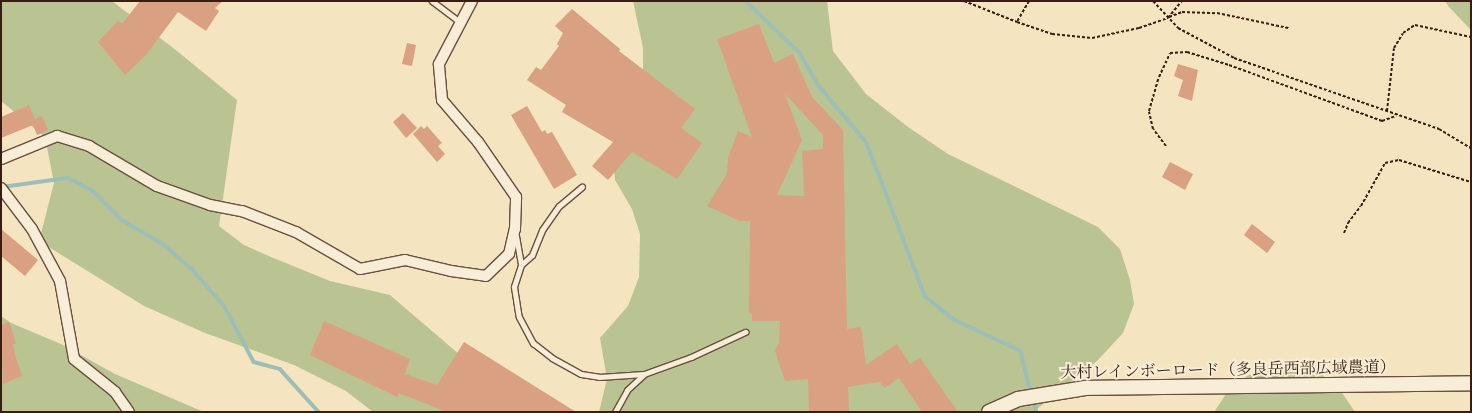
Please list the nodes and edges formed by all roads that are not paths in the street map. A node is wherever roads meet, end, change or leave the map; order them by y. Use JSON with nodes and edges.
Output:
{"nodes":[{"id":1,"x":432,"y":1,"type":"edge"},
{"id":2,"x":472,"y":1,"type":"edge"},
{"id":3,"x":461,"y":23,"type":"junction"},
{"id":4,"x":1,"y":159,"type":"edge"},
{"id":5,"x":582,"y":186,"type":"dead end"},
{"id":6,"x":3,"y":191,"type":"edge"},
{"id":7,"x":514,"y":230,"type":"junction"},
{"id":8,"x":520,"y":265,"type":"junction"},
{"id":9,"x":745,"y":332,"type":"dead end"},
{"id":10,"x":644,"y":374,"type":"junction"},
{"id":11,"x":1471,"y":383,"type":"edge"},
{"id":12,"x":129,"y":412,"type":"edge"},
{"id":13,"x":615,"y":412,"type":"edge"},
{"id":14,"x":989,"y":412,"type":"edge"}],
"edges":[{"from":1,"to":3,"type":"lane"},
{"from":2,"to":3,"type":"street"},
{"from":3,"to":7,"type":"street"},
{"from":4,"to":7,"type":"street"},
{"from":5,"to":8,"type":"lane"},
{"from":6,"to":12,"type":"street"},
{"from":7,"to":8,"type":"lane"},
{"from":8,"to":10,"type":"lane"},
{"from":9,"to":10,"type":"lane"},
{"from":10,"to":13,"type":"lane"},
{"from":11,"to":14,"type":"street","name":"大村レインボーロード（多良岳西部広域農道）"}]}
